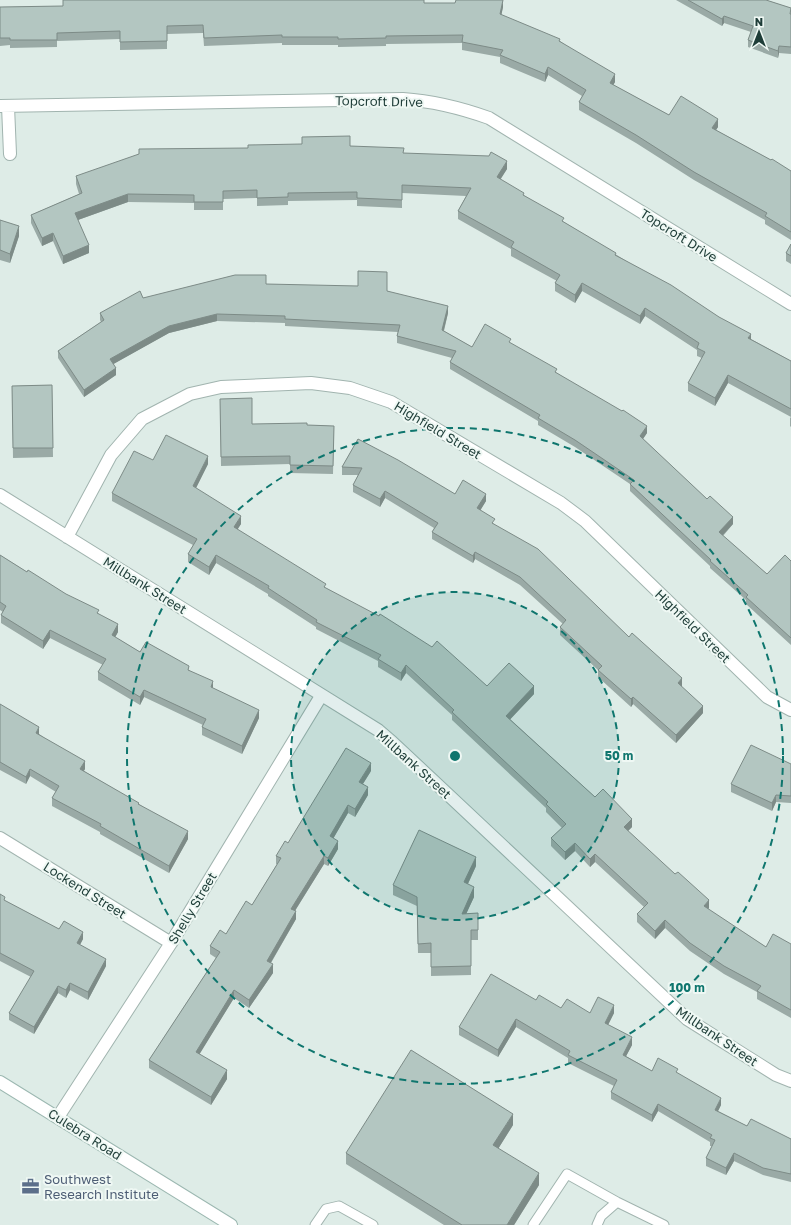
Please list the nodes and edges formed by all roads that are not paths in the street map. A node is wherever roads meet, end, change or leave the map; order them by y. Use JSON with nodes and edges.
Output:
{"nodes":[{"id":1,"x":4,"y":106,"type":"edge"},
{"id":2,"x":10,"y":154,"type":"dead end"},
{"id":3,"x":791,"y":304,"type":"edge"},
{"id":4,"x":0,"y":495,"type":"edge"},
{"id":5,"x":67,"y":536,"type":"junction"},
{"id":6,"x":321,"y":696,"type":"junction"},
{"id":7,"x":791,"y":710,"type":"edge"},
{"id":8,"x":0,"y":838,"type":"edge"},
{"id":9,"x":171,"y":943,"type":"junction"},
{"id":10,"x":791,"y":1081,"type":"edge"},
{"id":11,"x":0,"y":1082,"type":"edge"},
{"id":12,"x":58,"y":1117,"type":"junction"},
{"id":13,"x":617,"y":1202,"type":"junction"},
{"id":14,"x":231,"y":1225,"type":"edge"},
{"id":15,"x":315,"y":1225,"type":"edge"},
{"id":16,"x":373,"y":1225,"type":"edge"},
{"id":17,"x":533,"y":1225,"type":"edge"},
{"id":18,"x":597,"y":1225,"type":"edge"},
{"id":19,"x":664,"y":1225,"type":"edge"}],
"edges":[{"from":1,"to":2,"type":"street","name":"Topcroft Drive"},
{"from":1,"to":3,"type":"street","name":"Topcroft Drive"},
{"from":4,"to":5,"type":"street","name":"Millbank Street"},
{"from":5,"to":6,"type":"street","name":"Millbank Street"},
{"from":5,"to":7,"type":"street","name":"Highfield Street"},
{"from":6,"to":9,"type":"street","name":"Shelly Street"},
{"from":6,"to":10,"type":"street","name":"Millbank Street"},
{"from":8,"to":9,"type":"street","name":"Lockend Street"},
{"from":9,"to":12,"type":"street","name":"Shelly Street"},
{"from":11,"to":12,"type":"street","name":"Culebra Road"},
{"from":12,"to":14,"type":"street","name":"Culebra Road"},
{"from":13,"to":17,"type":"lane"},
{"from":13,"to":18,"type":"lane"},
{"from":13,"to":19,"type":"lane"},
{"from":15,"to":16,"type":"lane"}]}
